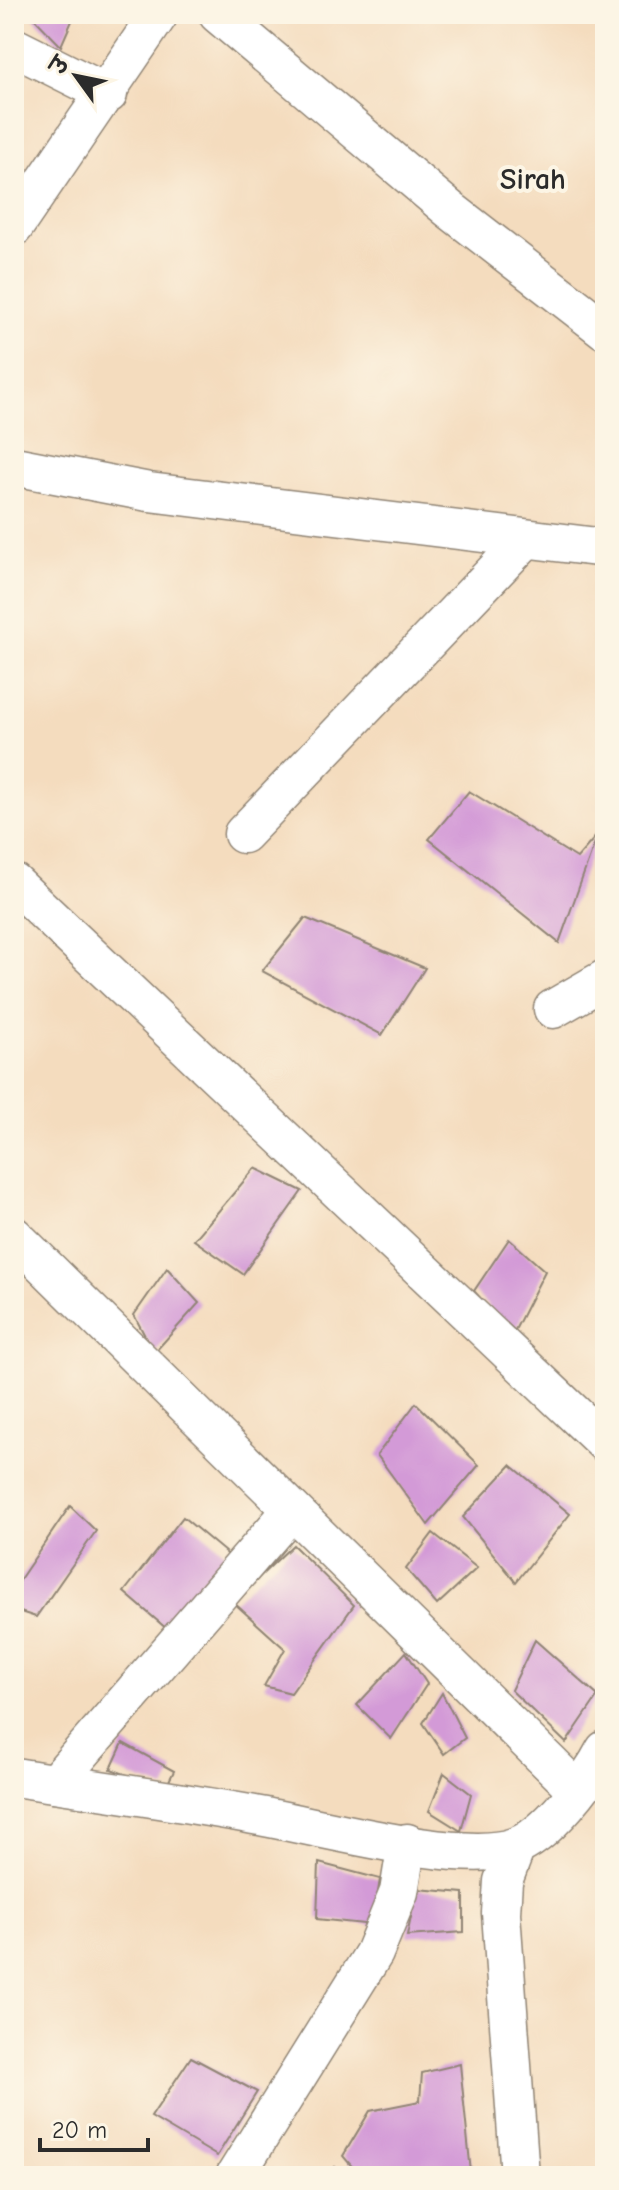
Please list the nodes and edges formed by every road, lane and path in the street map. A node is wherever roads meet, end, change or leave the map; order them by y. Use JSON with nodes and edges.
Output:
{"nodes":[{"id":1,"x":159,"y":14,"type":"edge"},
{"id":2,"x":218,"y":14,"type":"edge"},
{"id":3,"x":14,"y":47,"type":"edge"},
{"id":4,"x":108,"y":94,"type":"junction"},
{"id":5,"x":14,"y":227,"type":"edge"},
{"id":6,"x":605,"y":330,"type":"edge"},
{"id":7,"x":14,"y":466,"type":"edge"},
{"id":8,"x":526,"y":539,"type":"junction"},
{"id":9,"x":605,"y":548,"type":"edge"},
{"id":10,"x":243,"y":834,"type":"dead end"},
{"id":11,"x":14,"y":883,"type":"edge"},
{"id":12,"x":605,"y":979,"type":"edge"},
{"id":13,"x":553,"y":1009,"type":"dead end"},
{"id":14,"x":14,"y":1236,"type":"edge"},
{"id":15,"x":605,"y":1443,"type":"edge"},
{"id":16,"x":292,"y":1510,"type":"junction"},
{"id":17,"x":605,"y":1750,"type":"edge"},
{"id":18,"x":14,"y":1777,"type":"edge"},
{"id":19,"x":55,"y":1783,"type":"junction"},
{"id":20,"x":577,"y":1790,"type":"junction"},
{"id":21,"x":407,"y":1843,"type":"junction"},
{"id":22,"x":516,"y":1847,"type":"junction"},
{"id":23,"x":235,"y":2176,"type":"edge"},
{"id":24,"x":520,"y":2176,"type":"edge"}],
"edges":[{"from":1,"to":4,"type":"street"},
{"from":2,"to":6,"type":"street"},
{"from":3,"to":4,"type":"street"},
{"from":4,"to":5,"type":"street"},
{"from":7,"to":8,"type":"street"},
{"from":8,"to":9,"type":"street"},
{"from":8,"to":10,"type":"street"},
{"from":11,"to":15,"type":"street"},
{"from":12,"to":13,"type":"street"},
{"from":14,"to":16,"type":"street"},
{"from":16,"to":19,"type":"street"},
{"from":16,"to":20,"type":"street"},
{"from":17,"to":20,"type":"street"},
{"from":18,"to":19,"type":"street"},
{"from":19,"to":21,"type":"street"},
{"from":20,"to":22,"type":"street"},
{"from":21,"to":22,"type":"street"},
{"from":21,"to":23,"type":"street"},
{"from":22,"to":24,"type":"street"}]}
